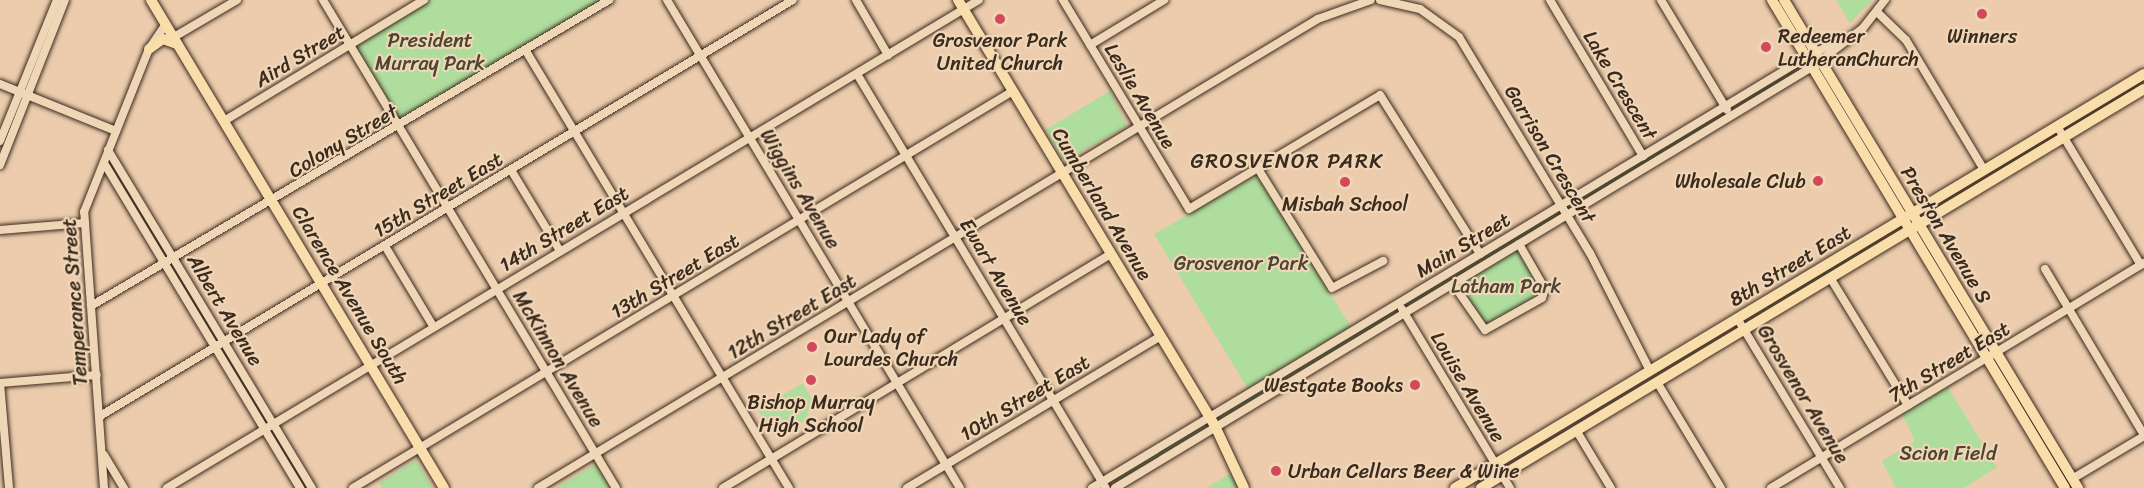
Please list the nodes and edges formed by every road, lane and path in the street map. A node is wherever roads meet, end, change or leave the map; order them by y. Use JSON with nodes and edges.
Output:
{"nodes":[{"id":1,"x":57,"y":0,"type":"edge"},
{"id":2,"x":65,"y":0,"type":"edge"},
{"id":3,"x":152,"y":0,"type":"edge"},
{"id":4,"x":237,"y":0,"type":"edge"},
{"id":5,"x":323,"y":0,"type":"edge"},
{"id":6,"x":424,"y":0,"type":"edge"},
{"id":7,"x":609,"y":0,"type":"edge"},
{"id":8,"x":667,"y":0,"type":"edge"},
{"id":9,"x":793,"y":0,"type":"edge"},
{"id":10,"x":856,"y":0,"type":"edge"},
{"id":11,"x":979,"y":0,"type":"edge"},
{"id":12,"x":1063,"y":0,"type":"edge"},
{"id":13,"x":1164,"y":0,"type":"edge"},
{"id":14,"x":1371,"y":0,"type":"edge"},
{"id":15,"x":1380,"y":0,"type":"edge"},
{"id":16,"x":1550,"y":0,"type":"edge"},
{"id":17,"x":1661,"y":0,"type":"edge"},
{"id":18,"x":1772,"y":0,"type":"edge"},
{"id":19,"x":1784,"y":0,"type":"edge"},
{"id":20,"x":1885,"y":0,"type":"edge"},
{"id":21,"x":1406,"y":1,"type":"edge"},
{"id":22,"x":961,"y":5,"type":"edge"},
{"id":23,"x":1878,"y":12,"type":"junction"},
{"id":24,"x":166,"y":24,"type":"junction"},
{"id":25,"x":176,"y":41,"type":"junction"},
{"id":26,"x":350,"y":45,"type":"junction"},
{"id":27,"x":1090,"y":45,"type":"junction"},
{"id":28,"x":148,"y":49,"type":"junction"},
{"id":29,"x":526,"y":51,"type":"junction"},
{"id":30,"x":888,"y":55,"type":"junction"},
{"id":31,"x":700,"y":56,"type":"junction"},
{"id":32,"x":1814,"y":59,"type":"junction"},
{"id":33,"x":857,"y":74,"type":"junction"},
{"id":34,"x":2144,"y":74,"type":"edge"},
{"id":35,"x":0,"y":84,"type":"edge"},
{"id":36,"x":2144,"y":89,"type":"edge"},
{"id":37,"x":1013,"y":91,"type":"junction"},
{"id":38,"x":23,"y":94,"type":"junction"},
{"id":39,"x":1725,"y":106,"type":"junction"},
{"id":40,"x":1731,"y":115,"type":"junction"},
{"id":41,"x":224,"y":121,"type":"junction"},
{"id":42,"x":399,"y":126,"type":"junction"},
{"id":43,"x":1140,"y":126,"type":"junction"},
{"id":44,"x":2057,"y":126,"type":"junction"},
{"id":45,"x":116,"y":131,"type":"junction"},
{"id":46,"x":575,"y":132,"type":"junction"},
{"id":47,"x":2064,"y":137,"type":"junction"},
{"id":48,"x":750,"y":138,"type":"junction"},
{"id":49,"x":0,"y":141,"type":"edge"},
{"id":50,"x":108,"y":150,"type":"junction"},
{"id":51,"x":906,"y":155,"type":"junction"},
{"id":52,"x":1643,"y":156,"type":"junction"},
{"id":53,"x":104,"y":163,"type":"junction"},
{"id":54,"x":0,"y":165,"type":"edge"},
{"id":55,"x":1257,"y":167,"type":"junction"},
{"id":56,"x":511,"y":170,"type":"junction"},
{"id":57,"x":1984,"y":170,"type":"junction"},
{"id":58,"x":1062,"y":172,"type":"junction"},
{"id":59,"x":273,"y":202,"type":"junction"},
{"id":60,"x":1562,"y":205,"type":"junction"},
{"id":61,"x":448,"y":208,"type":"junction"},
{"id":62,"x":624,"y":213,"type":"junction"},
{"id":63,"x":1567,"y":214,"type":"junction"},
{"id":64,"x":1907,"y":216,"type":"junction"},
{"id":65,"x":800,"y":220,"type":"junction"},
{"id":66,"x":85,"y":223,"type":"junction"},
{"id":67,"x":1914,"y":227,"type":"junction"},
{"id":68,"x":0,"y":230,"type":"edge"},
{"id":69,"x":956,"y":237,"type":"junction"},
{"id":70,"x":1519,"y":244,"type":"junction"},
{"id":71,"x":385,"y":246,"type":"junction"},
{"id":72,"x":560,"y":251,"type":"junction"},
{"id":73,"x":1111,"y":254,"type":"junction"},
{"id":74,"x":1480,"y":254,"type":"junction"},
{"id":75,"x":176,"y":260,"type":"junction"},
{"id":76,"x":1383,"y":261,"type":"dead end"},
{"id":77,"x":2142,"y":264,"type":"edge"},
{"id":78,"x":166,"y":266,"type":"junction"},
{"id":79,"x":2045,"y":269,"type":"dead end"},
{"id":80,"x":1831,"y":279,"type":"junction"},
{"id":81,"x":322,"y":284,"type":"junction"},
{"id":82,"x":1453,"y":284,"type":"junction"},
{"id":83,"x":496,"y":289,"type":"junction"},
{"id":84,"x":673,"y":296,"type":"junction"},
{"id":85,"x":848,"y":302,"type":"junction"},
{"id":86,"x":1399,"y":303,"type":"junction"},
{"id":87,"x":91,"y":306,"type":"junction"},
{"id":88,"x":2069,"y":309,"type":"junction"},
{"id":89,"x":1404,"y":312,"type":"junction"},
{"id":90,"x":1737,"y":318,"type":"junction"},
{"id":91,"x":1005,"y":319,"type":"junction"},
{"id":92,"x":433,"y":326,"type":"junction"},
{"id":93,"x":1744,"y":330,"type":"junction"},
{"id":94,"x":1161,"y":336,"type":"junction"},
{"id":95,"x":224,"y":341,"type":"junction"},
{"id":96,"x":215,"y":347,"type":"junction"},
{"id":97,"x":1687,"y":348,"type":"junction"},
{"id":98,"x":1991,"y":355,"type":"junction"},
{"id":99,"x":371,"y":365,"type":"junction"},
{"id":100,"x":1650,"y":370,"type":"junction"},
{"id":101,"x":547,"y":372,"type":"junction"},
{"id":102,"x":97,"y":375,"type":"junction"},
{"id":103,"x":723,"y":378,"type":"junction"},
{"id":104,"x":1657,"y":382,"type":"junction"},
{"id":105,"x":0,"y":383,"type":"edge"},
{"id":106,"x":897,"y":384,"type":"junction"},
{"id":107,"x":1053,"y":400,"type":"junction"},
{"id":108,"x":1908,"y":405,"type":"junction"},
{"id":109,"x":100,"y":416,"type":"junction"},
{"id":110,"x":1212,"y":422,"type":"junction"},
{"id":111,"x":273,"y":424,"type":"junction"},
{"id":112,"x":265,"y":429,"type":"junction"},
{"id":113,"x":1576,"y":430,"type":"junction"},
{"id":114,"x":2144,"y":435,"type":"edge"},
{"id":115,"x":420,"y":448,"type":"junction"},
{"id":116,"x":595,"y":453,"type":"junction"},
{"id":117,"x":102,"y":454,"type":"junction"},
{"id":118,"x":1821,"y":458,"type":"junction"},
{"id":119,"x":771,"y":459,"type":"junction"},
{"id":120,"x":1495,"y":464,"type":"junction"},
{"id":121,"x":946,"y":465,"type":"junction"},
{"id":122,"x":104,"y":475,"type":"junction"},
{"id":123,"x":1502,"y":475,"type":"junction"},
{"id":124,"x":2075,"y":483,"type":"edge"},
{"id":125,"x":1104,"y":485,"type":"edge"},
{"id":126,"x":9,"y":488,"type":"edge"},
{"id":127,"x":105,"y":488,"type":"edge"},
{"id":128,"x":111,"y":488,"type":"edge"},
{"id":129,"x":124,"y":488,"type":"edge"},
{"id":130,"x":166,"y":488,"type":"edge"},
{"id":131,"x":300,"y":488,"type":"edge"},
{"id":132,"x":312,"y":488,"type":"edge"},
{"id":133,"x":353,"y":488,"type":"edge"},
{"id":134,"x":444,"y":488,"type":"edge"},
{"id":135,"x":538,"y":488,"type":"edge"},
{"id":136,"x":616,"y":488,"type":"edge"},
{"id":137,"x":723,"y":488,"type":"edge"},
{"id":138,"x":789,"y":488,"type":"edge"},
{"id":139,"x":907,"y":488,"type":"edge"},
{"id":140,"x":960,"y":488,"type":"edge"},
{"id":141,"x":1092,"y":488,"type":"edge"},
{"id":142,"x":1115,"y":488,"type":"edge"},
{"id":143,"x":1246,"y":488,"type":"edge"},
{"id":144,"x":1455,"y":488,"type":"edge"},
{"id":145,"x":1480,"y":488,"type":"edge"},
{"id":146,"x":1510,"y":488,"type":"edge"},
{"id":147,"x":1611,"y":488,"type":"edge"},
{"id":148,"x":1721,"y":488,"type":"edge"},
{"id":149,"x":1771,"y":488,"type":"edge"},
{"id":150,"x":1840,"y":488,"type":"edge"},
{"id":151,"x":2065,"y":488,"type":"edge"}],
"edges":[{"from":1,"to":38,"type":"street"},
{"from":2,"to":38,"type":"street"},
{"from":3,"to":24,"type":"main road","name":"Clarence Avenue South"},
{"from":4,"to":25,"type":"street"},
{"from":5,"to":26,"type":"street","name":"McKinnon Avenue"},
{"from":6,"to":26,"type":"street","name":"Aird Street"},
{"from":7,"to":29,"type":"street","name":"Colony Street"},
{"from":8,"to":31,"type":"street","name":"Wiggins Avenue"},
{"from":9,"to":31,"type":"street","name":"15th Street East"},
{"from":10,"to":30,"type":"street"},
{"from":11,"to":22,"type":"street","name":"14th Street East"},
{"from":12,"to":27,"type":"street","name":"Leslie Avenue"},
{"from":13,"to":27,"type":"street"},
{"from":14,"to":43,"type":"street"},
{"from":15,"to":21,"type":"street","name":"Garrison Crescent"},
{"from":16,"to":52,"type":"street","name":"Lake Crescent"},
{"from":17,"to":39,"type":"street"},
{"from":18,"to":32,"type":"main road","name":"Preston Avenue S"},
{"from":19,"to":32,"type":"main road","name":"Preston Avenue S"},
{"from":20,"to":23,"type":"street","name":"Main Street"},
{"from":21,"to":60,"type":"street","name":"Garrison Crescent"},
{"from":22,"to":30,"type":"street","name":"14th Street East"},
{"from":22,"to":37,"type":"main road","name":"Cumberland Avenue"},
{"from":23,"to":32,"type":"street","name":"Main Street"},
{"from":23,"to":57,"type":"street"},
{"from":24,"to":25,"type":"main road","name":"Clarence Avenue South"},
{"from":24,"to":28,"type":"street","name":"Temperance Street"},
{"from":25,"to":28,"type":"main road"},
{"from":25,"to":41,"type":"main road","name":"Clarence Avenue South"},
{"from":26,"to":41,"type":"street","name":"Aird Street"},
{"from":26,"to":42,"type":"street","name":"McKinnon Avenue"},
{"from":27,"to":43,"type":"street","name":"Leslie Avenue"},
{"from":28,"to":45,"type":"street","name":"Temperance Street"},
{"from":29,"to":42,"type":"street","name":"Colony Street"},
{"from":29,"to":46,"type":"street"},
{"from":30,"to":33,"type":"street","name":"14th Street East"},
{"from":31,"to":46,"type":"street","name":"15th Street East"},
{"from":31,"to":48,"type":"street","name":"Wiggins Avenue"},
{"from":32,"to":39,"type":"street","name":"Main Street"},
{"from":32,"to":40,"type":"street","name":"Main Street"},
{"from":32,"to":64,"type":"main road","name":"Preston Avenue S"},
{"from":33,"to":48,"type":"street","name":"14th Street East"},
{"from":33,"to":51,"type":"street","name":"Ewart Avenue"},
{"from":34,"to":44,"type":"main road","name":"8th Street East"},
{"from":35,"to":38,"type":"street"},
{"from":36,"to":47,"type":"main road","name":"8th Street East"},
{"from":37,"to":51,"type":"street","name":"13th Street East"},
{"from":37,"to":58,"type":"main road","name":"Cumberland Avenue"},
{"from":38,"to":45,"type":"street"},
{"from":38,"to":49,"type":"street"},
{"from":38,"to":54,"type":"street"},
{"from":39,"to":40,"type":"street"},
{"from":39,"to":52,"type":"street","name":"Main Street"},
{"from":40,"to":63,"type":"street","name":"Main Street"},
{"from":41,"to":59,"type":"main road","name":"Clarence Avenue South"},
{"from":42,"to":59,"type":"street","name":"Colony Street"},
{"from":42,"to":61,"type":"street","name":"McKinnon Avenue"},
{"from":43,"to":55,"type":"street","name":"Leslie Avenue"},
{"from":43,"to":58,"type":"street"},
{"from":44,"to":47,"type":"street"},
{"from":44,"to":57,"type":"main road","name":"8th Street East"},
{"from":45,"to":50,"type":"street","name":"Temperance Street"},
{"from":46,"to":56,"type":"street","name":"15th Street East"},
{"from":46,"to":62,"type":"street"},
{"from":47,"to":67,"type":"main road","name":"8th Street East"},
{"from":47,"to":77,"type":"street"},
{"from":48,"to":62,"type":"street","name":"14th Street East"},
{"from":48,"to":65,"type":"street","name":"Wiggins Avenue"},
{"from":50,"to":53,"type":"street","name":"Temperance Street"},
{"from":50,"to":75,"type":"street","name":"Albert Avenue"},
{"from":51,"to":65,"type":"street","name":"13th Street East"},
{"from":51,"to":69,"type":"street","name":"Ewart Avenue"},
{"from":52,"to":60,"type":"street","name":"Main Street"},
{"from":53,"to":66,"type":"street","name":"Temperance Street"},
{"from":53,"to":78,"type":"street","name":"Albert Avenue"},
{"from":55,"to":74,"type":"street"},
{"from":55,"to":76,"type":"street"},
{"from":56,"to":61,"type":"street","name":"15th Street East"},
{"from":56,"to":72,"type":"street"},
{"from":57,"to":64,"type":"main road","name":"8th Street East"},
{"from":58,"to":69,"type":"street","name":"12th Street East"},
{"from":58,"to":73,"type":"main road","name":"Cumberland Avenue"},
{"from":59,"to":75,"type":"street","name":"Colony Street"},
{"from":59,"to":81,"type":"main road","name":"Clarence Avenue South"},
{"from":60,"to":63,"type":"street","name":"Garrison Crescent"},
{"from":60,"to":74,"type":"street","name":"Main Street"},
{"from":61,"to":71,"type":"street","name":"15th Street East"},
{"from":61,"to":83,"type":"street","name":"McKinnon Avenue"},
{"from":62,"to":72,"type":"street","name":"14th Street East"},
{"from":62,"to":84,"type":"street"},
{"from":63,"to":70,"type":"street","name":"Main Street"},
{"from":63,"to":100,"type":"street","name":"Garrison Crescent"},
{"from":64,"to":67,"type":"main road","name":"Preston Avenue S"},
{"from":64,"to":90,"type":"main road","name":"8th Street East"},
{"from":65,"to":84,"type":"street","name":"13th Street East"},
{"from":65,"to":85,"type":"street","name":"Wiggins Avenue"},
{"from":66,"to":68,"type":"street"},
{"from":66,"to":87,"type":"street","name":"Temperance Street"},
{"from":67,"to":80,"type":"main road","name":"8th Street East"},
{"from":67,"to":98,"type":"main road","name":"Preston Avenue S"},
{"from":69,"to":85,"type":"street","name":"12th Street East"},
{"from":69,"to":91,"type":"street","name":"Ewart Avenue"},
{"from":70,"to":82,"type":"street","name":"Main Street"},
{"from":70,"to":82,"type":"street"},
{"from":71,"to":81,"type":"street","name":"15th Street East"},
{"from":71,"to":92,"type":"street"},
{"from":72,"to":83,"type":"street","name":"14th Street East"},
{"from":73,"to":91,"type":"street"},
{"from":73,"to":94,"type":"main road","name":"Cumberland Avenue"},
{"from":74,"to":86,"type":"street","name":"Main Street"},
{"from":75,"to":78,"type":"street","name":"Colony Street"},
{"from":75,"to":95,"type":"street","name":"Albert Avenue"},
{"from":77,"to":88,"type":"street","name":"7th Street East"},
{"from":78,"to":87,"type":"street","name":"Colony Street"},
{"from":78,"to":96,"type":"street","name":"Albert Avenue"},
{"from":79,"to":88,"type":"street"},
{"from":80,"to":93,"type":"main road","name":"8th Street East"},
{"from":80,"to":108,"type":"street"},
{"from":81,"to":95,"type":"street","name":"15th Street East"},
{"from":81,"to":99,"type":"main road","name":"Clarence Avenue South"},
{"from":82,"to":89,"type":"street","name":"Main Street"},
{"from":83,"to":92,"type":"street","name":"14th Street East"},
{"from":83,"to":101,"type":"street","name":"McKinnon Avenue"},
{"from":84,"to":101,"type":"street","name":"13th Street East"},
{"from":84,"to":103,"type":"street"},
{"from":85,"to":103,"type":"street","name":"12th Street East"},
{"from":85,"to":106,"type":"street","name":"Wiggins Avenue"},
{"from":86,"to":89,"type":"street","name":"Louise Avenue"},
{"from":86,"to":110,"type":"street","name":"Main Street"},
{"from":87,"to":102,"type":"street","name":"Temperance Street"},
{"from":88,"to":98,"type":"street","name":"7th Street East"},
{"from":88,"to":114,"type":"street"},
{"from":89,"to":110,"type":"street","name":"Main Street"},
{"from":89,"to":120,"type":"street","name":"Louise Avenue"},
{"from":90,"to":93,"type":"street","name":"Grosvenor Avenue"},
{"from":90,"to":97,"type":"main road","name":"8th Street East"},
{"from":91,"to":106,"type":"street"},
{"from":91,"to":107,"type":"street","name":"Ewart Avenue"},
{"from":92,"to":99,"type":"street","name":"14th Street East"},
{"from":93,"to":104,"type":"main road","name":"8th Street East"},
{"from":93,"to":118,"type":"street","name":"Grosvenor Avenue"},
{"from":94,"to":107,"type":"street","name":"10th Street East"},
{"from":94,"to":110,"type":"main road","name":"Cumberland Avenue"},
{"from":95,"to":96,"type":"street","name":"15th Street East"},
{"from":95,"to":111,"type":"street","name":"Albert Avenue"},
{"from":96,"to":109,"type":"street","name":"15th Street East"},
{"from":96,"to":112,"type":"street","name":"Albert Avenue"},
{"from":97,"to":100,"type":"main road","name":"8th Street East"},
{"from":97,"to":104,"type":"main road"},
{"from":98,"to":108,"type":"street","name":"7th Street East"},
{"from":98,"to":124,"type":"main road","name":"Preston Avenue S"},
{"from":98,"to":151,"type":"main road","name":"Preston Avenue S"},
{"from":99,"to":111,"type":"street","name":"14th Street East"},
{"from":99,"to":115,"type":"main road","name":"Clarence Avenue South"},
{"from":100,"to":120,"type":"main road","name":"8th Street East"},
{"from":101,"to":115,"type":"street","name":"13th Street East"},
{"from":101,"to":116,"type":"street","name":"McKinnon Avenue"},
{"from":102,"to":105,"type":"street"},
{"from":102,"to":109,"type":"street","name":"Temperance Street"},
{"from":103,"to":116,"type":"street","name":"12th Street East"},
{"from":103,"to":119,"type":"street"},
{"from":104,"to":113,"type":"main road","name":"8th Street East"},
{"from":104,"to":148,"type":"street"},
{"from":105,"to":126,"type":"street"},
{"from":106,"to":119,"type":"street"},
{"from":106,"to":121,"type":"street","name":"Wiggins Avenue"},
{"from":107,"to":121,"type":"street","name":"10th Street East"},
{"from":107,"to":125,"type":"street","name":"Ewart Avenue"},
{"from":108,"to":118,"type":"street","name":"7th Street East"},
{"from":109,"to":117,"type":"street","name":"Temperance Street"},
{"from":110,"to":125,"type":"street","name":"Main Street"},
{"from":110,"to":142,"type":"street","name":"Main Street"},
{"from":110,"to":143,"type":"main road","name":"Cumberland Avenue"},
{"from":111,"to":112,"type":"street","name":"14th Street East"},
{"from":111,"to":132,"type":"street","name":"Albert Avenue"},
{"from":112,"to":130,"type":"street","name":"14th Street East"},
{"from":112,"to":131,"type":"street","name":"Albert Avenue"},
{"from":113,"to":123,"type":"main road","name":"8th Street East"},
{"from":113,"to":147,"type":"street"},
{"from":114,"to":124,"type":"street"},
{"from":115,"to":133,"type":"street","name":"13th Street East"},
{"from":115,"to":134,"type":"main road","name":"Clarence Avenue South"},
{"from":116,"to":135,"type":"street","name":"12th Street East"},
{"from":116,"to":136,"type":"street","name":"McKinnon Avenue"},
{"from":117,"to":122,"type":"street","name":"Temperance Street"},
{"from":117,"to":129,"type":"street"},
{"from":118,"to":149,"type":"street","name":"7th Street East"},
{"from":118,"to":150,"type":"street","name":"Grosvenor Avenue"},
{"from":119,"to":137,"type":"street"},
{"from":119,"to":138,"type":"street"},
{"from":120,"to":123,"type":"street","name":"Louise Avenue"},
{"from":120,"to":144,"type":"main road","name":"8th Street East"},
{"from":121,"to":139,"type":"street","name":"10th Street East"},
{"from":121,"to":140,"type":"street","name":"Wiggins Avenue"},
{"from":122,"to":127,"type":"street","name":"Temperance Street"},
{"from":122,"to":128,"type":"street"},
{"from":123,"to":145,"type":"main road","name":"8th Street East"},
{"from":123,"to":146,"type":"street","name":"Louise Avenue"},
{"from":125,"to":141,"type":"street","name":"Main Street"}]}
